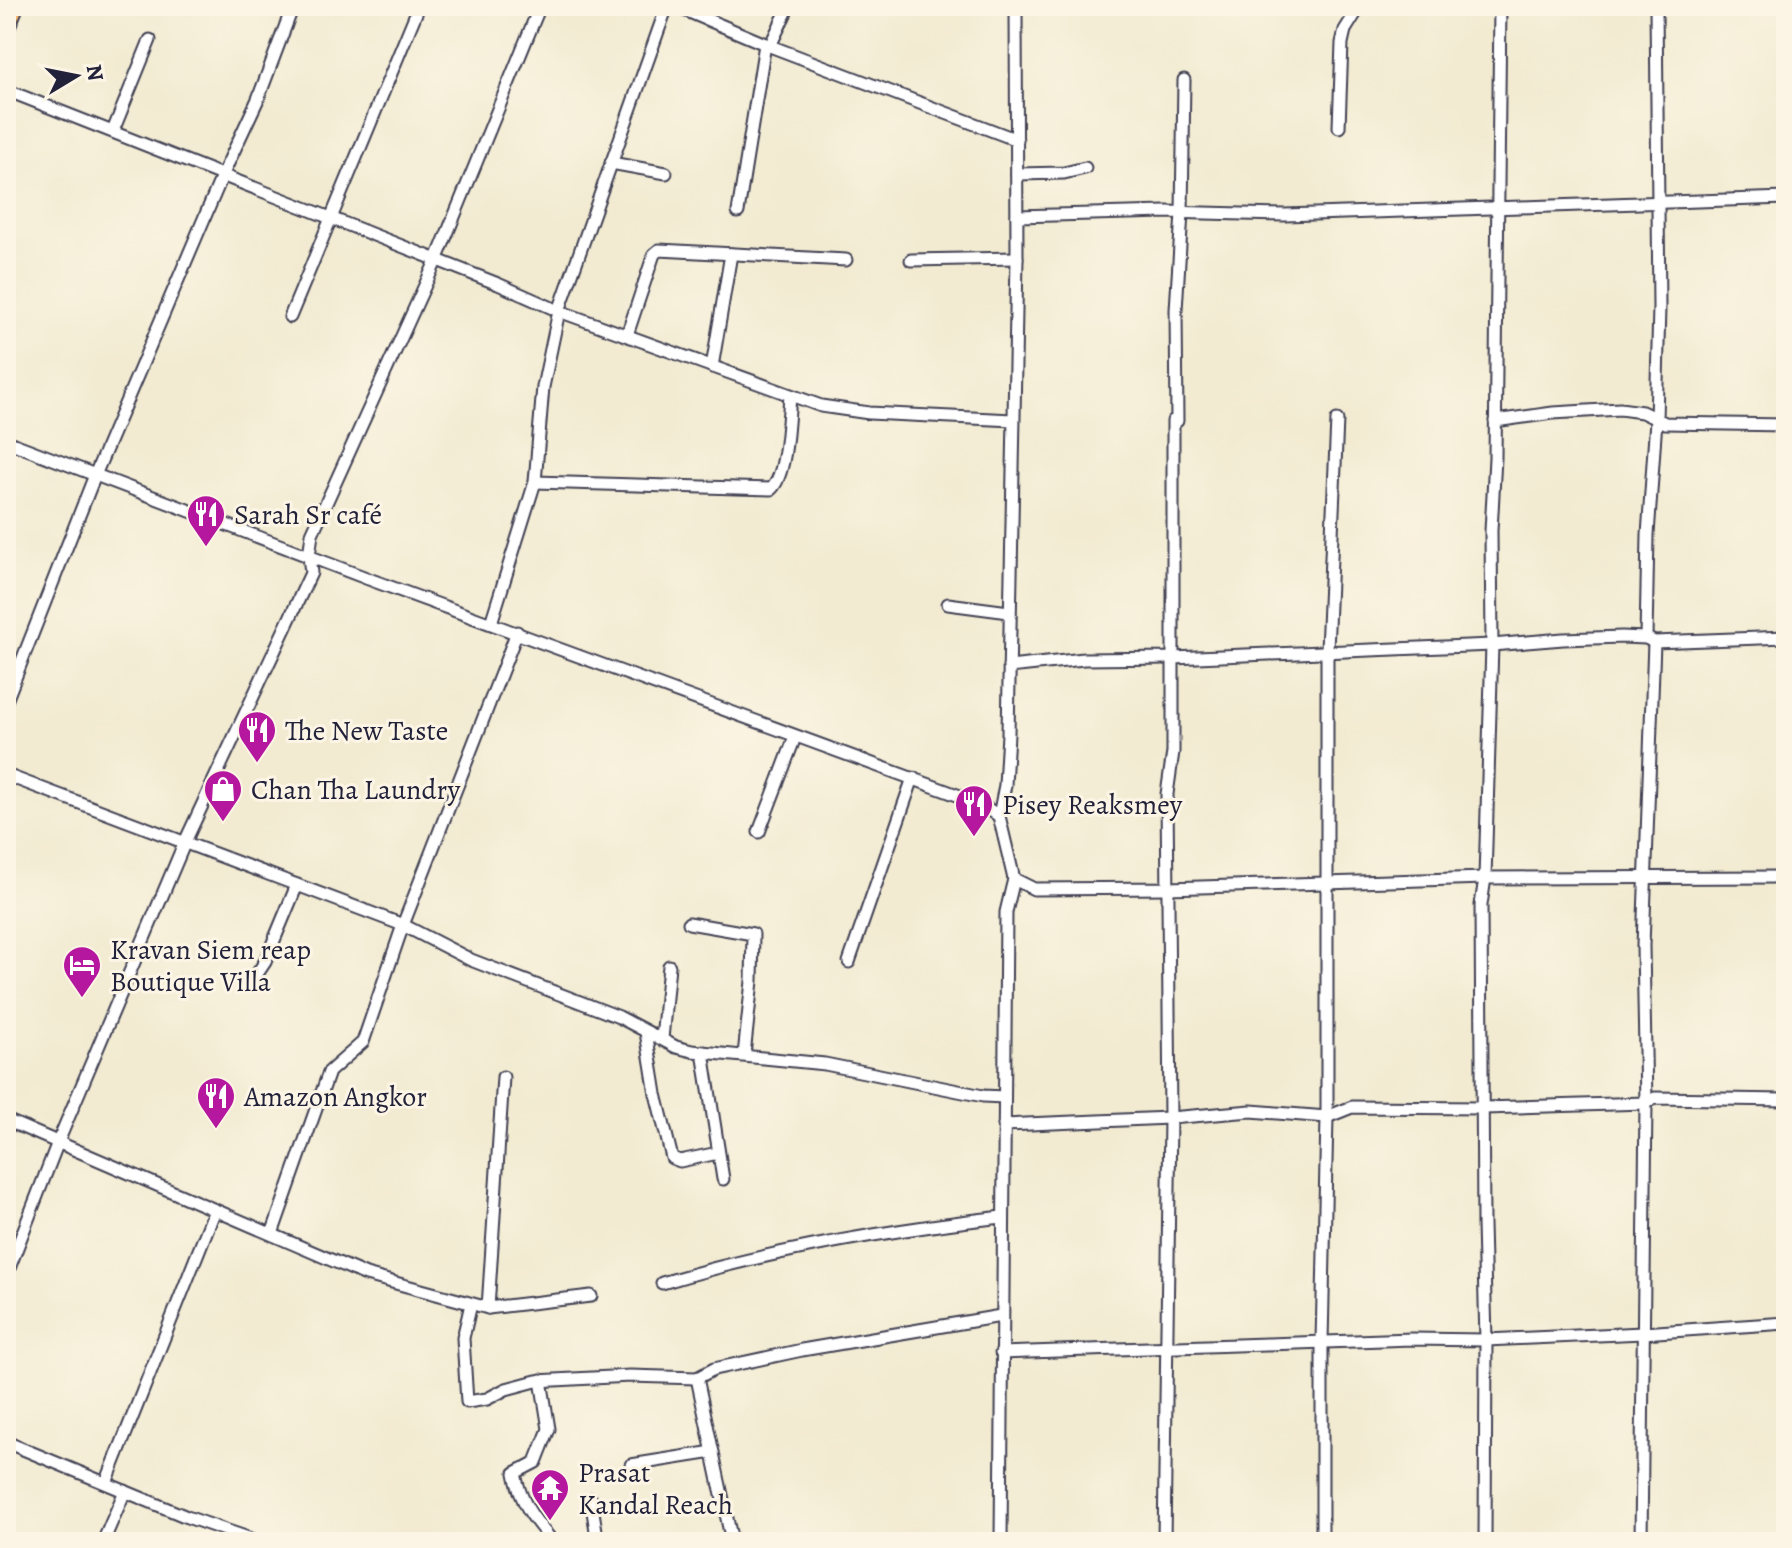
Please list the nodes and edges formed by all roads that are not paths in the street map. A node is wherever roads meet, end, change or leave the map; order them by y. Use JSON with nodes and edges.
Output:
{"nodes":[{"id":1,"x":15,"y":6,"type":"edge"},
{"id":2,"x":293,"y":6,"type":"edge"},
{"id":3,"x":419,"y":6,"type":"edge"},
{"id":4,"x":540,"y":6,"type":"edge"},
{"id":5,"x":667,"y":6,"type":"edge"},
{"id":6,"x":675,"y":6,"type":"edge"},
{"id":7,"x":789,"y":6,"type":"edge"},
{"id":8,"x":1016,"y":6,"type":"edge"},
{"id":9,"x":1360,"y":6,"type":"edge"},
{"id":10,"x":1500,"y":6,"type":"edge"},
{"id":11,"x":1656,"y":6,"type":"edge"},
{"id":12,"x":6,"y":28,"type":"edge"},
{"id":13,"x":150,"y":40,"type":"dead end"},
{"id":14,"x":767,"y":45,"type":"junction"},
{"id":15,"x":1184,"y":80,"type":"dead end"},
{"id":16,"x":6,"y":90,"type":"edge"},
{"id":17,"x":1339,"y":127,"type":"dead end"},
{"id":18,"x":113,"y":131,"type":"junction"},
{"id":19,"x":1017,"y":140,"type":"junction"},
{"id":20,"x":611,"y":163,"type":"junction"},
{"id":21,"x":1085,"y":168,"type":"dead end"},
{"id":22,"x":666,"y":173,"type":"dead end"},
{"id":23,"x":223,"y":174,"type":"junction"},
{"id":24,"x":1017,"y":174,"type":"junction"},
{"id":25,"x":1786,"y":198,"type":"edge"},
{"id":26,"x":1659,"y":202,"type":"junction"},
{"id":27,"x":1498,"y":206,"type":"junction"},
{"id":28,"x":738,"y":212,"type":"dead end"},
{"id":29,"x":1182,"y":213,"type":"junction"},
{"id":30,"x":1017,"y":216,"type":"junction"},
{"id":31,"x":332,"y":218,"type":"junction"},
{"id":32,"x":731,"y":254,"type":"junction"},
{"id":33,"x":1017,"y":258,"type":"junction"},
{"id":34,"x":846,"y":260,"type":"dead end"},
{"id":35,"x":911,"y":260,"type":"dead end"},
{"id":36,"x":436,"y":261,"type":"junction"},
{"id":37,"x":559,"y":311,"type":"junction"},
{"id":38,"x":290,"y":317,"type":"dead end"},
{"id":39,"x":627,"y":335,"type":"junction"},
{"id":40,"x":712,"y":367,"type":"junction"},
{"id":41,"x":790,"y":396,"type":"junction"},
{"id":42,"x":1013,"y":420,"type":"junction"},
{"id":43,"x":1337,"y":420,"type":"dead end"},
{"id":44,"x":1656,"y":420,"type":"junction"},
{"id":45,"x":1495,"y":421,"type":"junction"},
{"id":46,"x":1786,"y":425,"type":"edge"},
{"id":47,"x":6,"y":441,"type":"edge"},
{"id":48,"x":95,"y":475,"type":"junction"},
{"id":49,"x":535,"y":482,"type":"junction"},
{"id":50,"x":309,"y":556,"type":"junction"},
{"id":51,"x":948,"y":604,"type":"dead end"},
{"id":52,"x":1009,"y":612,"type":"junction"},
{"id":53,"x":491,"y":623,"type":"junction"},
{"id":54,"x":517,"y":632,"type":"junction"},
{"id":55,"x":1786,"y":637,"type":"edge"},
{"id":56,"x":1650,"y":640,"type":"junction"},
{"id":57,"x":1492,"y":645,"type":"junction"},
{"id":58,"x":1327,"y":650,"type":"junction"},
{"id":59,"x":1173,"y":658,"type":"junction"},
{"id":60,"x":1009,"y":667,"type":"junction"},
{"id":61,"x":6,"y":701,"type":"edge"},
{"id":62,"x":795,"y":737,"type":"junction"},
{"id":63,"x":6,"y":775,"type":"edge"},
{"id":64,"x":913,"y":778,"type":"junction"},
{"id":65,"x":999,"y":816,"type":"junction"},
{"id":66,"x":759,"y":832,"type":"dead end"},
{"id":67,"x":184,"y":844,"type":"junction"},
{"id":68,"x":1786,"y":877,"type":"edge"},
{"id":69,"x":1485,"y":878,"type":"junction"},
{"id":70,"x":1014,"y":879,"type":"junction"},
{"id":71,"x":1645,"y":879,"type":"junction"},
{"id":72,"x":1328,"y":882,"type":"junction"},
{"id":73,"x":297,"y":885,"type":"junction"},
{"id":74,"x":1168,"y":888,"type":"junction"},
{"id":75,"x":689,"y":923,"type":"dead end"},
{"id":76,"x":403,"y":925,"type":"junction"},
{"id":77,"x":849,"y":962,"type":"dead end"},
{"id":78,"x":669,"y":966,"type":"dead end"},
{"id":79,"x":253,"y":980,"type":"dead end"},
{"id":80,"x":646,"y":1032,"type":"junction"},
{"id":81,"x":662,"y":1039,"type":"junction"},
{"id":82,"x":703,"y":1052,"type":"junction"},
{"id":83,"x":744,"y":1055,"type":"junction"},
{"id":84,"x":503,"y":1077,"type":"dead end"},
{"id":85,"x":1004,"y":1097,"type":"junction"},
{"id":86,"x":1786,"y":1100,"type":"edge"},
{"id":87,"x":1646,"y":1103,"type":"junction"},
{"id":88,"x":1484,"y":1108,"type":"junction"},
{"id":89,"x":1327,"y":1117,"type":"junction"},
{"id":90,"x":1170,"y":1118,"type":"junction"},
{"id":91,"x":6,"y":1120,"type":"edge"},
{"id":92,"x":1004,"y":1125,"type":"junction"},
{"id":93,"x":58,"y":1142,"type":"junction"},
{"id":94,"x":718,"y":1153,"type":"junction"},
{"id":95,"x":723,"y":1179,"type":"dead end"},
{"id":96,"x":215,"y":1210,"type":"junction"},
{"id":97,"x":1002,"y":1217,"type":"junction"},
{"id":98,"x":272,"y":1234,"type":"junction"},
{"id":99,"x":6,"y":1276,"type":"edge"},
{"id":100,"x":662,"y":1283,"type":"dead end"},
{"id":101,"x":591,"y":1296,"type":"dead end"},
{"id":102,"x":471,"y":1304,"type":"junction"},
{"id":103,"x":488,"y":1308,"type":"junction"},
{"id":104,"x":1001,"y":1316,"type":"junction"},
{"id":105,"x":1786,"y":1323,"type":"edge"},
{"id":106,"x":1643,"y":1333,"type":"junction"},
{"id":107,"x":1486,"y":1340,"type":"junction"},
{"id":108,"x":1322,"y":1342,"type":"junction"},
{"id":109,"x":1167,"y":1346,"type":"junction"},
{"id":110,"x":1001,"y":1353,"type":"junction"},
{"id":111,"x":697,"y":1378,"type":"junction"},
{"id":112,"x":541,"y":1380,"type":"junction"},
{"id":113,"x":6,"y":1442,"type":"edge"},
{"id":114,"x":713,"y":1452,"type":"junction"},
{"id":115,"x":631,"y":1465,"type":"dead end"},
{"id":116,"x":106,"y":1483,"type":"junction"},
{"id":117,"x":125,"y":1491,"type":"junction"},
{"id":118,"x":591,"y":1499,"type":"dead end"},
{"id":119,"x":257,"y":1541,"type":"edge"},
{"id":120,"x":103,"y":1542,"type":"edge"},
{"id":121,"x":553,"y":1542,"type":"edge"},
{"id":122,"x":595,"y":1542,"type":"edge"},
{"id":123,"x":732,"y":1542,"type":"edge"},
{"id":124,"x":1001,"y":1542,"type":"edge"},
{"id":125,"x":1164,"y":1542,"type":"edge"},
{"id":126,"x":1322,"y":1542,"type":"edge"},
{"id":127,"x":1485,"y":1542,"type":"edge"},
{"id":128,"x":1641,"y":1542,"type":"edge"}],
"edges":[{"from":1,"to":12,"type":"highway"},
{"from":2,"to":23,"type":"street"},
{"from":3,"to":31,"type":"street"},
{"from":4,"to":36,"type":"street"},
{"from":5,"to":20,"type":"street"},
{"from":6,"to":14,"type":"street"},
{"from":7,"to":14,"type":"street"},
{"from":8,"to":19,"type":"street"},
{"from":9,"to":17,"type":"street"},
{"from":10,"to":27,"type":"street"},
{"from":11,"to":26,"type":"street"},
{"from":13,"to":18,"type":"street"},
{"from":14,"to":19,"type":"street"},
{"from":14,"to":28,"type":"street"},
{"from":15,"to":29,"type":"street"},
{"from":16,"to":18,"type":"street"},
{"from":18,"to":23,"type":"street"},
{"from":19,"to":24,"type":"street"},
{"from":20,"to":22,"type":"street"},
{"from":20,"to":37,"type":"street"},
{"from":21,"to":24,"type":"street"},
{"from":23,"to":31,"type":"street"},
{"from":23,"to":48,"type":"street"},
{"from":24,"to":30,"type":"street"},
{"from":25,"to":26,"type":"street"},
{"from":26,"to":27,"type":"street"},
{"from":26,"to":44,"type":"street"},
{"from":27,"to":29,"type":"street"},
{"from":27,"to":45,"type":"street"},
{"from":29,"to":30,"type":"street"},
{"from":29,"to":59,"type":"street"},
{"from":30,"to":33,"type":"street"},
{"from":31,"to":36,"type":"street"},
{"from":31,"to":38,"type":"street"},
{"from":32,"to":34,"type":"street"},
{"from":32,"to":39,"type":"street"},
{"from":32,"to":40,"type":"street"},
{"from":33,"to":35,"type":"street"},
{"from":33,"to":42,"type":"street"},
{"from":36,"to":37,"type":"street"},
{"from":36,"to":50,"type":"street"},
{"from":37,"to":39,"type":"street"},
{"from":37,"to":49,"type":"street"},
{"from":39,"to":40,"type":"street"},
{"from":40,"to":41,"type":"street"},
{"from":41,"to":42,"type":"street"},
{"from":41,"to":49,"type":"street"},
{"from":42,"to":52,"type":"street"},
{"from":43,"to":58,"type":"street"},
{"from":44,"to":45,"type":"street"},
{"from":44,"to":46,"type":"street"},
{"from":44,"to":56,"type":"street"},
{"from":45,"to":57,"type":"street"},
{"from":47,"to":48,"type":"street"},
{"from":48,"to":50,"type":"street"},
{"from":48,"to":61,"type":"street"},
{"from":49,"to":53,"type":"street"},
{"from":50,"to":53,"type":"street"},
{"from":50,"to":67,"type":"street"},
{"from":51,"to":52,"type":"street"},
{"from":52,"to":60,"type":"street"},
{"from":53,"to":54,"type":"street"},
{"from":54,"to":62,"type":"street"},
{"from":54,"to":76,"type":"street"},
{"from":55,"to":56,"type":"street"},
{"from":56,"to":57,"type":"street"},
{"from":56,"to":71,"type":"street"},
{"from":57,"to":58,"type":"street"},
{"from":57,"to":69,"type":"street"},
{"from":58,"to":59,"type":"street"},
{"from":58,"to":72,"type":"street"},
{"from":59,"to":60,"type":"street"},
{"from":59,"to":74,"type":"street"},
{"from":60,"to":65,"type":"street"},
{"from":62,"to":64,"type":"street"},
{"from":62,"to":66,"type":"street"},
{"from":63,"to":67,"type":"street"},
{"from":64,"to":65,"type":"street"},
{"from":64,"to":77,"type":"street"},
{"from":65,"to":70,"type":"street"},
{"from":67,"to":73,"type":"street"},
{"from":67,"to":93,"type":"street"},
{"from":68,"to":71,"type":"street"},
{"from":69,"to":71,"type":"street"},
{"from":69,"to":72,"type":"street"},
{"from":69,"to":88,"type":"street"},
{"from":70,"to":74,"type":"street"},
{"from":70,"to":85,"type":"street"},
{"from":71,"to":87,"type":"street"},
{"from":72,"to":74,"type":"street"},
{"from":72,"to":89,"type":"street"},
{"from":73,"to":76,"type":"street"},
{"from":73,"to":79,"type":"street"},
{"from":74,"to":90,"type":"street"},
{"from":75,"to":83,"type":"street"},
{"from":76,"to":80,"type":"street"},
{"from":76,"to":98,"type":"street"},
{"from":78,"to":81,"type":"street"},
{"from":80,"to":81,"type":"street"},
{"from":80,"to":94,"type":"street"},
{"from":81,"to":82,"type":"street"},
{"from":82,"to":83,"type":"street"},
{"from":82,"to":94,"type":"street"},
{"from":83,"to":85,"type":"street"},
{"from":84,"to":103,"type":"street"},
{"from":85,"to":92,"type":"street"},
{"from":86,"to":87,"type":"street"},
{"from":87,"to":88,"type":"street"},
{"from":87,"to":106,"type":"street"},
{"from":88,"to":89,"type":"street"},
{"from":88,"to":107,"type":"street"},
{"from":89,"to":90,"type":"street"},
{"from":89,"to":108,"type":"street"},
{"from":90,"to":92,"type":"street"},
{"from":90,"to":109,"type":"street"},
{"from":91,"to":93,"type":"street"},
{"from":92,"to":97,"type":"street"},
{"from":93,"to":96,"type":"street"},
{"from":93,"to":99,"type":"street"},
{"from":94,"to":95,"type":"street"},
{"from":96,"to":98,"type":"street"},
{"from":96,"to":116,"type":"street"},
{"from":97,"to":100,"type":"street"},
{"from":97,"to":104,"type":"street"},
{"from":98,"to":102,"type":"street"},
{"from":101,"to":103,"type":"street"},
{"from":102,"to":103,"type":"street"},
{"from":102,"to":112,"type":"street"},
{"from":104,"to":110,"type":"street"},
{"from":104,"to":111,"type":"street"},
{"from":105,"to":106,"type":"street"},
{"from":106,"to":107,"type":"street"},
{"from":106,"to":128,"type":"street"},
{"from":107,"to":108,"type":"street"},
{"from":107,"to":127,"type":"street"},
{"from":108,"to":109,"type":"street"},
{"from":108,"to":126,"type":"street"},
{"from":109,"to":110,"type":"street"},
{"from":109,"to":125,"type":"street"},
{"from":110,"to":124,"type":"street"},
{"from":111,"to":112,"type":"street"},
{"from":111,"to":114,"type":"street"},
{"from":112,"to":121,"type":"street"},
{"from":113,"to":116,"type":"street"},
{"from":114,"to":115,"type":"street"},
{"from":114,"to":123,"type":"street"},
{"from":116,"to":117,"type":"street"},
{"from":117,"to":119,"type":"street"},
{"from":117,"to":120,"type":"street"},
{"from":118,"to":122,"type":"street"}]}
